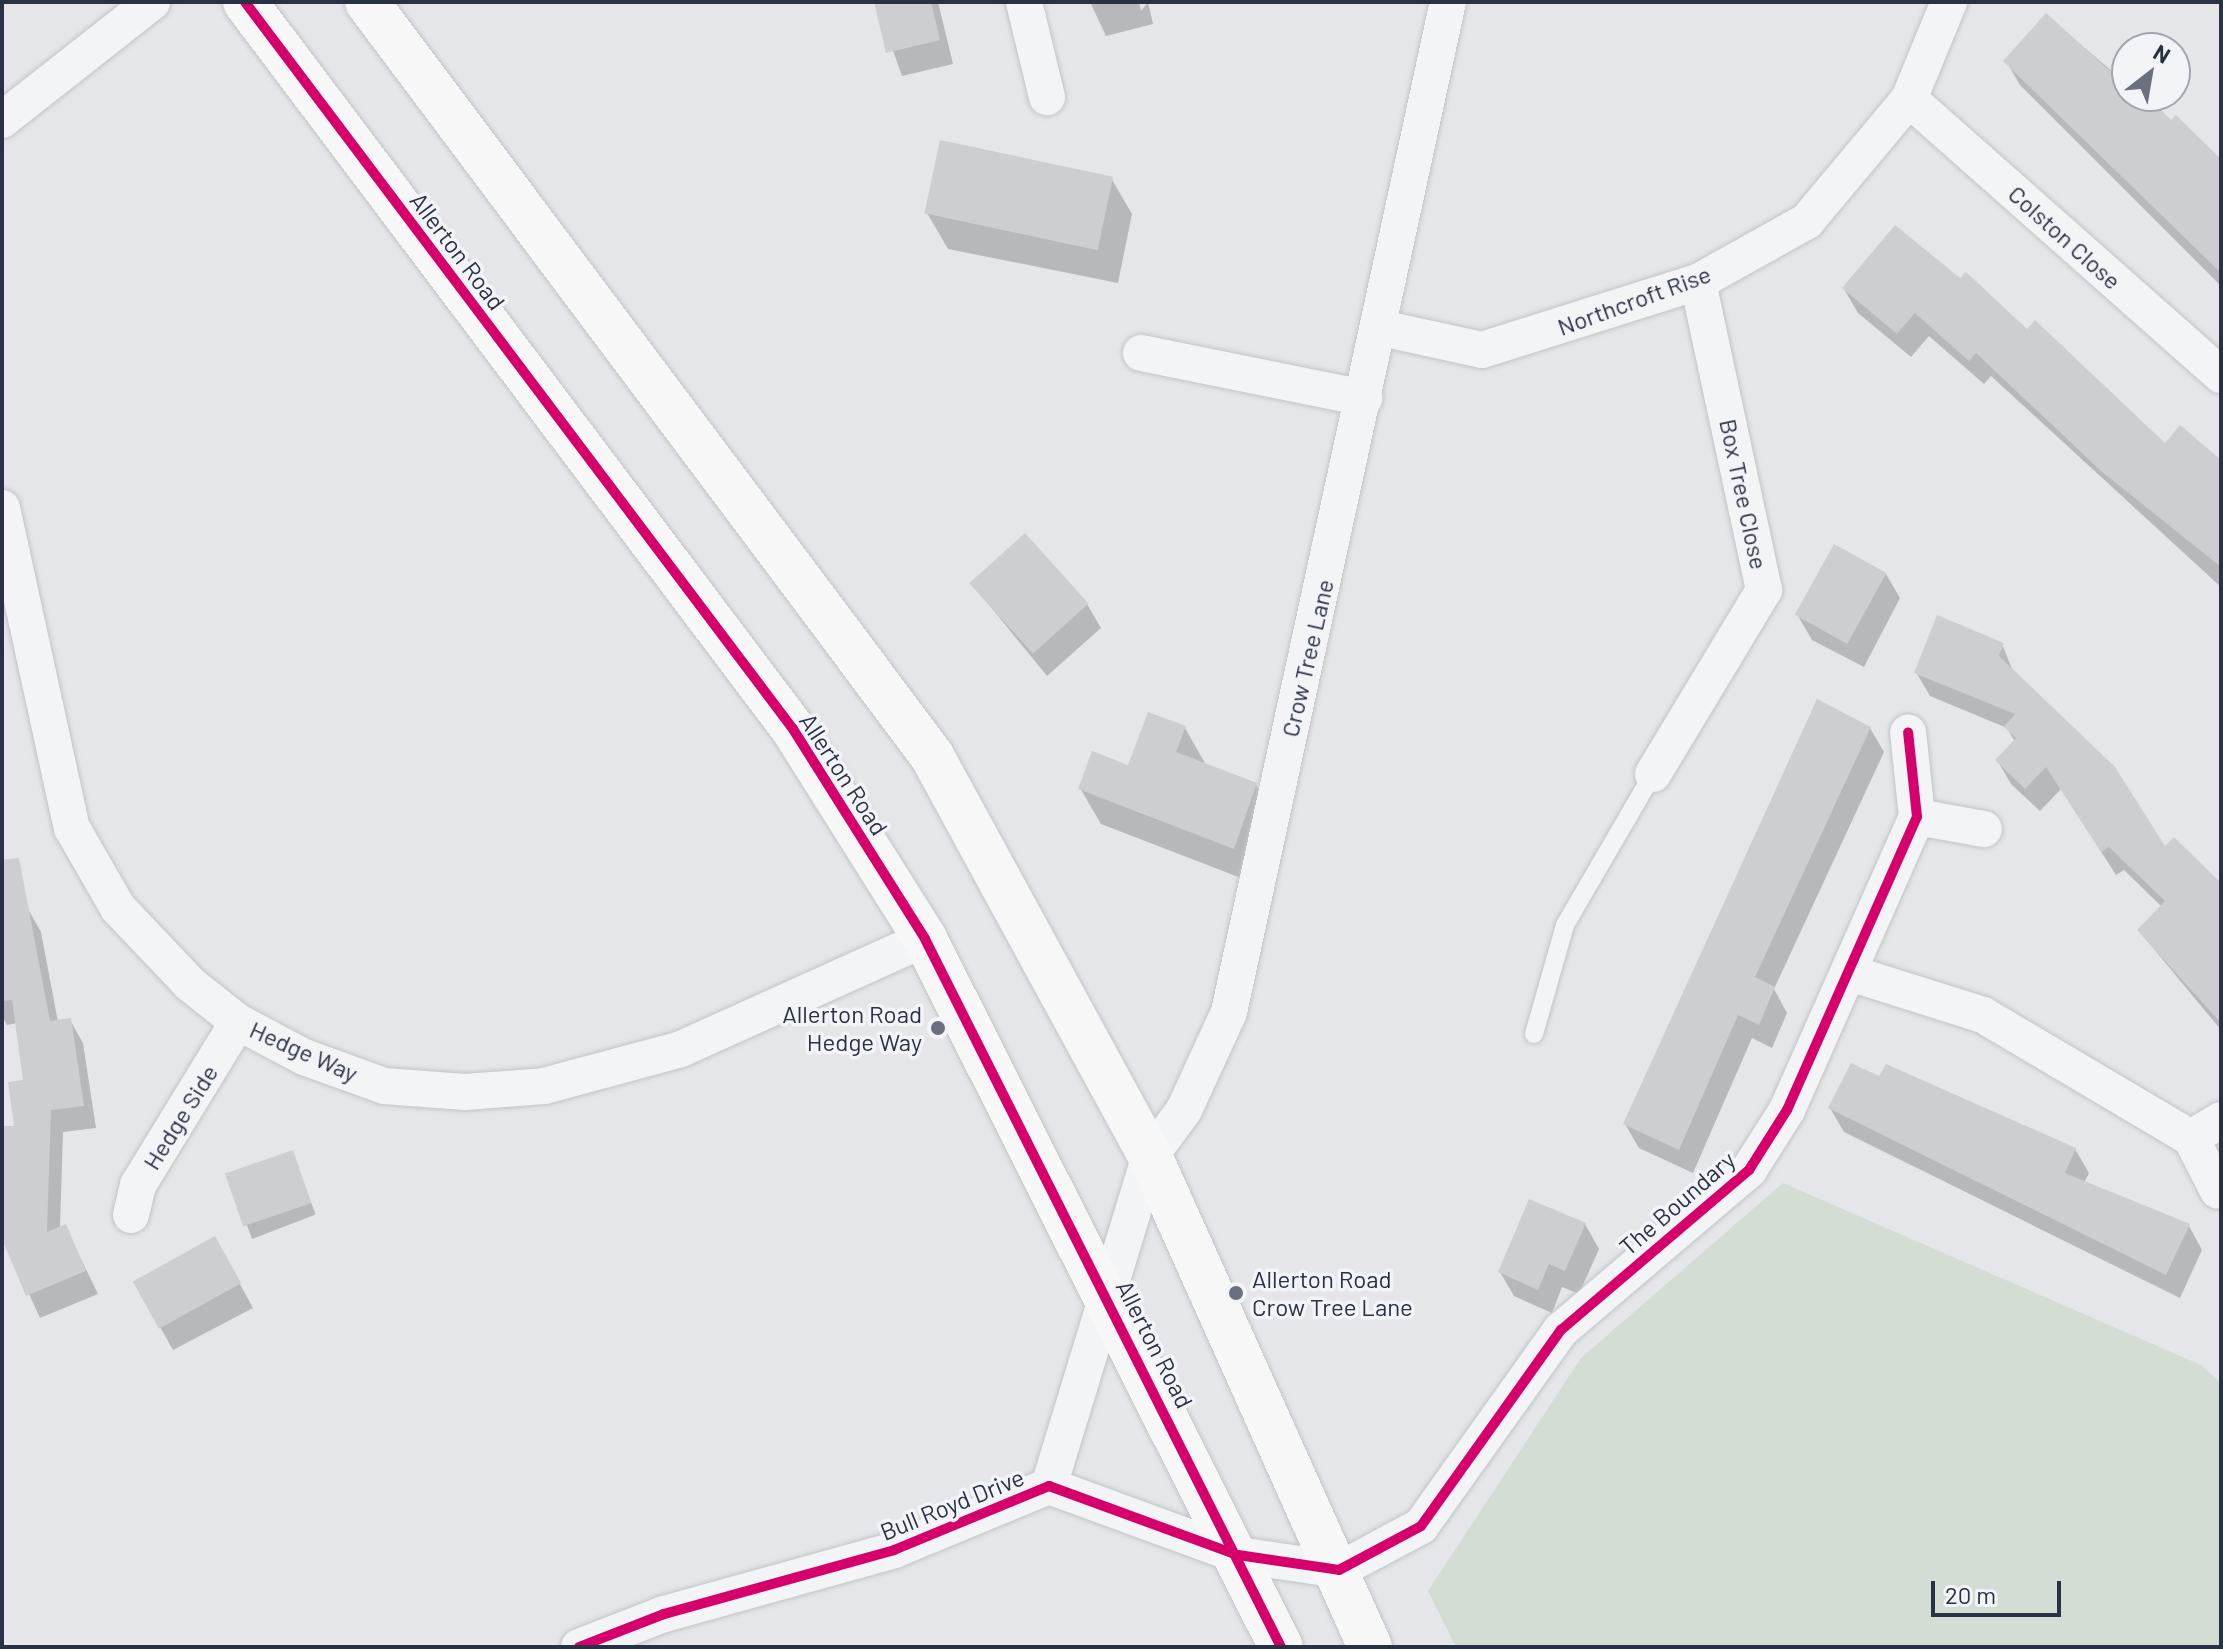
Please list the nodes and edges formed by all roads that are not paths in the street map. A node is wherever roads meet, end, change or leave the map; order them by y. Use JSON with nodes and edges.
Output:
{"nodes":[{"id":1,"x":152,"y":2,"type":"edge"},
{"id":2,"x":245,"y":2,"type":"edge"},
{"id":3,"x":367,"y":2,"type":"edge"},
{"id":4,"x":1024,"y":2,"type":"edge"},
{"id":5,"x":1448,"y":2,"type":"edge"},
{"id":6,"x":1949,"y":2,"type":"edge"},
{"id":7,"x":1047,"y":97,"type":"dead end"},
{"id":8,"x":1909,"y":99,"type":"junction"},
{"id":9,"x":2,"y":120,"type":"edge"},
{"id":10,"x":1698,"y":282,"type":"junction"},
{"id":11,"x":1381,"y":328,"type":"junction"},
{"id":12,"x":1141,"y":353,"type":"dead end"},
{"id":13,"x":2221,"y":375,"type":"edge"},
{"id":14,"x":1365,"y":398,"type":"junction"},
{"id":15,"x":2,"y":508,"type":"edge"},
{"id":16,"x":1908,"y":732,"type":"dead end"},
{"id":17,"x":1653,"y":774,"type":"joint"},
{"id":18,"x":1917,"y":817,"type":"junction"},
{"id":19,"x":1984,"y":829,"type":"dead end"},
{"id":20,"x":925,"y":939,"type":"junction"},
{"id":21,"x":1850,"y":973,"type":"junction"},
{"id":22,"x":238,"y":1022,"type":"junction"},
{"id":23,"x":1534,"y":1034,"type":"dead end"},
{"id":24,"x":2206,"y":1129,"type":"edge"},
{"id":25,"x":1150,"y":1156,"type":"junction"},
{"id":26,"x":2218,"y":1191,"type":"dead end"},
{"id":27,"x":131,"y":1215,"type":"dead end"},
{"id":28,"x":1107,"y":1293,"type":"junction"},
{"id":29,"x":1049,"y":1486,"type":"junction"},
{"id":30,"x":1238,"y":1555,"type":"junction"},
{"id":31,"x":1339,"y":1570,"type":"junction"},
{"id":32,"x":579,"y":1647,"type":"edge"},
{"id":33,"x":1281,"y":1647,"type":"edge"},
{"id":34,"x":1370,"y":1647,"type":"edge"}],
"edges":[{"from":1,"to":9,"type":"street"},
{"from":2,"to":20,"type":"street","name":"Allerton Road"},
{"from":3,"to":25,"type":"street"},
{"from":4,"to":7,"type":"street"},
{"from":5,"to":11,"type":"street","name":"Crow Tree Lane"},
{"from":6,"to":8,"type":"street","name":"Northcroft Rise"},
{"from":8,"to":10,"type":"street","name":"Northcroft Rise"},
{"from":8,"to":13,"type":"street","name":"Colston Close"},
{"from":10,"to":11,"type":"street","name":"Northcroft Rise"},
{"from":10,"to":17,"type":"street","name":"Box Tree Close"},
{"from":11,"to":14,"type":"street","name":"Crow Tree Lane"},
{"from":12,"to":14,"type":"street"},
{"from":14,"to":25,"type":"street","name":"Crow Tree Lane"},
{"from":15,"to":22,"type":"street","name":"Hedge Way"},
{"from":16,"to":18,"type":"street","name":"The Boundary"},
{"from":17,"to":23,"type":"lane"},
{"from":18,"to":19,"type":"street"},
{"from":18,"to":21,"type":"street","name":"The Boundary"},
{"from":20,"to":22,"type":"street","name":"Hedge Way"},
{"from":20,"to":28,"type":"street","name":"Allerton Road"},
{"from":21,"to":24,"type":"street"},
{"from":21,"to":31,"type":"street","name":"The Boundary"},
{"from":22,"to":27,"type":"street","name":"Hedge Side"},
{"from":24,"to":26,"type":"street"},
{"from":25,"to":28,"type":"street","name":"Crow Tree Lane"},
{"from":25,"to":31,"type":"street"},
{"from":28,"to":29,"type":"street","name":"Bull Royd Drive"},
{"from":28,"to":30,"type":"street","name":"Allerton Road"},
{"from":29,"to":30,"type":"street","name":"Bull Royd Drive"},
{"from":29,"to":32,"type":"street","name":"Bull Royd Drive"},
{"from":30,"to":31,"type":"street","name":"Bull Royd Drive"},
{"from":30,"to":33,"type":"street","name":"Allerton Road"},
{"from":31,"to":34,"type":"street"}]}
